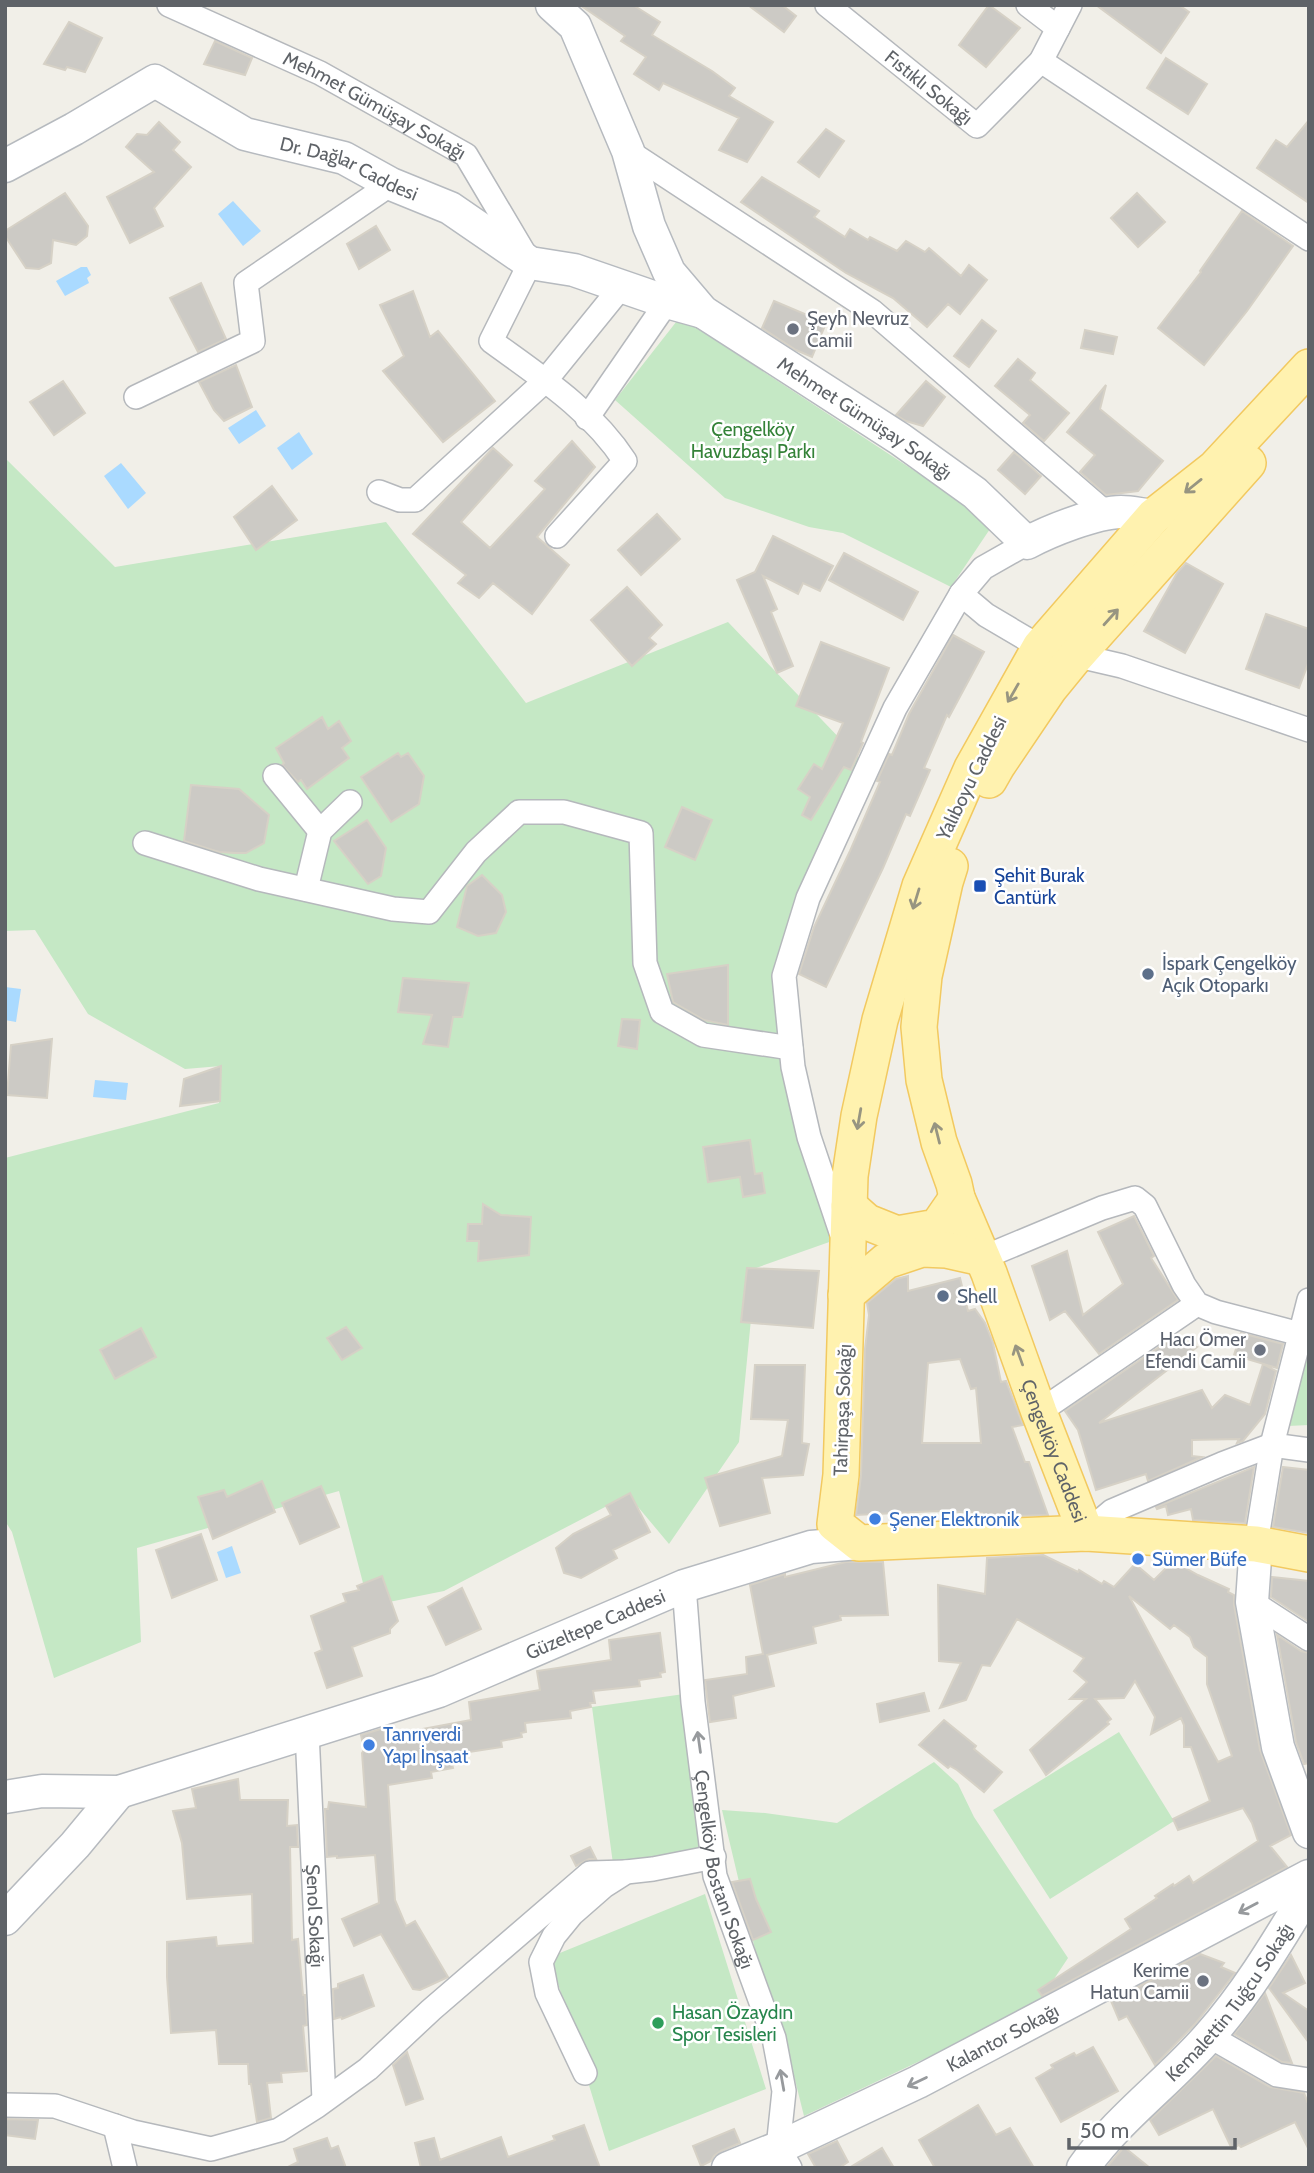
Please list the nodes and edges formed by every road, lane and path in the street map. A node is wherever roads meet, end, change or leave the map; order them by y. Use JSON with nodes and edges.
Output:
{"nodes":[{"id":1,"x":169,"y":5,"type":"edge"},
{"id":2,"x":552,"y":5,"type":"edge"},
{"id":3,"x":827,"y":5,"type":"edge"},
{"id":4,"x":1028,"y":5,"type":"edge"},
{"id":5,"x":1070,"y":5,"type":"edge"},
{"id":6,"x":1058,"y":29,"type":"junction"},
{"id":7,"x":1041,"y":61,"type":"junction"},
{"id":8,"x":628,"y":151,"type":"junction"},
{"id":9,"x":5,"y":166,"type":"edge"},
{"id":10,"x":391,"y":184,"type":"junction"},
{"id":11,"x":1309,"y":239,"type":"edge"},
{"id":12,"x":530,"y":263,"type":"junction"},
{"id":13,"x":622,"y":286,"type":"junction"},
{"id":14,"x":667,"y":302,"type":"junction"},
{"id":15,"x":703,"y":312,"type":"junction"},
{"id":16,"x":1309,"y":367,"type":"edge"},
{"id":17,"x":545,"y":381,"type":"junction"},
{"id":18,"x":1309,"y":394,"type":"edge"},
{"id":19,"x":136,"y":397,"type":"dead end"},
{"id":20,"x":587,"y":418,"type":"junction"},
{"id":21,"x":379,"y":492,"type":"dead end"},
{"id":22,"x":1107,"y":514,"type":"junction"},
{"id":23,"x":1154,"y":516,"type":"junction"},
{"id":24,"x":557,"y":536,"type":"dead end"},
{"id":25,"x":1027,"y":543,"type":"junction"},
{"id":26,"x":961,"y":594,"type":"junction"},
{"id":27,"x":1040,"y":647,"type":"junction"},
{"id":28,"x":1076,"y":656,"type":"junction"},
{"id":29,"x":1309,"y":730,"type":"edge"},
{"id":30,"x":275,"y":776,"type":"dead end"},
{"id":31,"x":350,"y":802,"type":"dead end"},
{"id":32,"x":320,"y":831,"type":"junction"},
{"id":33,"x":145,"y":843,"type":"dead end"},
{"id":34,"x":306,"y":889,"type":"junction"},
{"id":35,"x":791,"y":1048,"type":"junction"},
{"id":36,"x":957,"y":1198,"type":"junction"},
{"id":37,"x":849,"y":1206,"type":"junction"},
{"id":38,"x":847,"y":1252,"type":"junction"},
{"id":39,"x":982,"y":1258,"type":"junction"},
{"id":40,"x":846,"y":1295,"type":"junction"},
{"id":41,"x":1309,"y":1300,"type":"edge"},
{"id":42,"x":1197,"y":1304,"type":"junction"},
{"id":43,"x":1300,"y":1334,"type":"junction"},
{"id":44,"x":1039,"y":1412,"type":"junction"},
{"id":45,"x":1272,"y":1445,"type":"junction"},
{"id":46,"x":1309,"y":1450,"type":"edge"},
{"id":47,"x":1086,"y":1533,"type":"junction"},
{"id":48,"x":835,"y":1538,"type":"junction"},
{"id":49,"x":1256,"y":1544,"type":"junction"},
{"id":50,"x":1309,"y":1554,"type":"edge"},
{"id":51,"x":684,"y":1586,"type":"junction"},
{"id":52,"x":1251,"y":1602,"type":"junction"},
{"id":53,"x":1309,"y":1639,"type":"edge"},
{"id":54,"x":307,"y":1732,"type":"junction"},
{"id":55,"x":1300,"y":1774,"type":"edge"},
{"id":56,"x":119,"y":1792,"type":"junction"},
{"id":57,"x":5,"y":1797,"type":"edge"},
{"id":58,"x":1309,"y":1832,"type":"edge"},
{"id":59,"x":714,"y":1857,"type":"junction"},
{"id":60,"x":626,"y":1872,"type":"junction"},
{"id":61,"x":1309,"y":1876,"type":"edge"},
{"id":62,"x":1309,"y":1890,"type":"edge"},
{"id":63,"x":5,"y":1919,"type":"edge"},
{"id":64,"x":1209,"y":2036,"type":"junction"},
{"id":65,"x":585,"y":2073,"type":"dead end"},
{"id":66,"x":1309,"y":2080,"type":"edge"},
{"id":67,"x":324,"y":2100,"type":"junction"},
{"id":68,"x":5,"y":2105,"type":"edge"},
{"id":69,"x":115,"y":2126,"type":"junction"},
{"id":70,"x":784,"y":2158,"type":"edge"},
{"id":71,"x":1079,"y":2165,"type":"edge"},
{"id":72,"x":125,"y":2168,"type":"edge"},
{"id":73,"x":728,"y":2168,"type":"edge"}],
"edges":[{"from":1,"to":12,"type":"street","name":"Mehmet Gümüşay Sokağı"},
{"from":2,"to":8,"type":"street","name":"Mehmet Gümüşay Sokağı"},
{"from":3,"to":7,"type":"street","name":"Fıstıklı Sokağı"},
{"from":4,"to":6,"type":"street"},
{"from":5,"to":6,"type":"street","name":"Fıstıklı Sokağı"},
{"from":6,"to":7,"type":"street","name":"Fıstıklı Sokağı"},
{"from":7,"to":11,"type":"street"},
{"from":8,"to":15,"type":"street","name":"Mehmet Gümüşay Sokağı"},
{"from":8,"to":22,"type":"street"},
{"from":9,"to":10,"type":"street","name":"Dr. Dağlar Caddesi"},
{"from":10,"to":12,"type":"street","name":"Dr. Dağlar Caddesi"},
{"from":10,"to":19,"type":"street"},
{"from":12,"to":13,"type":"street","name":"Dr. Dağlar Caddesi"},
{"from":12,"to":17,"type":"street"},
{"from":13,"to":14,"type":"street","name":"Dr. Dağlar Caddesi"},
{"from":13,"to":17,"type":"street"},
{"from":14,"to":15,"type":"street","name":"Dr. Dağlar Caddesi"},
{"from":14,"to":20,"type":"street"},
{"from":15,"to":25,"type":"street","name":"Mehmet Gümüşay Sokağı"},
{"from":16,"to":23,"type":"main road","name":"Yalıboyu Caddesi","one_way":true},
{"from":17,"to":20,"type":"street"},
{"from":17,"to":21,"type":"street"},
{"from":28,"to":18,"type":"main road","name":"Yalıboyu Caddesi","one_way":true},
{"from":20,"to":24,"type":"street"},
{"from":22,"to":23,"type":"street"},
{"from":22,"to":25,"type":"street"},
{"from":23,"to":27,"type":"main road","name":"Yalıboyu Caddesi"},
{"from":25,"to":26,"type":"street"},
{"from":26,"to":27,"type":"street"},
{"from":26,"to":35,"type":"street"},
{"from":27,"to":28,"type":"street"},
{"from":27,"to":37,"type":"main road","name":"Yalıboyu Caddesi","one_way":true},
{"from":28,"to":29,"type":"street"},
{"from":36,"to":28,"type":"main road","name":"Yalıboyu Caddesi","one_way":true},
{"from":30,"to":32,"type":"street"},
{"from":31,"to":32,"type":"street"},
{"from":32,"to":34,"type":"street"},
{"from":33,"to":34,"type":"street"},
{"from":34,"to":35,"type":"street"},
{"from":35,"to":38,"type":"street"},
{"from":36,"to":37,"type":"main road"},
{"from":36,"to":39,"type":"main road","name":"Çengelköy Caddesi"},
{"from":37,"to":38,"type":"main road","name":"Yalıboyu Caddesi"},
{"from":38,"to":40,"type":"main road","name":"Yalıboyu Caddesi"},
{"from":39,"to":40,"type":"main road"},
{"from":39,"to":42,"type":"street"},
{"from":44,"to":39,"type":"main road","name":"Çengelköy Caddesi","one_way":true},
{"from":40,"to":48,"type":"main road","name":"Tahirpaşa Sokağı"},
{"from":41,"to":43,"type":"street"},
{"from":42,"to":43,"type":"street"},
{"from":42,"to":44,"type":"street"},
{"from":43,"to":45,"type":"street"},
{"from":44,"to":47,"type":"main road","name":"Çengelköy Caddesi"},
{"from":45,"to":46,"type":"street"},
{"from":45,"to":47,"type":"street"},
{"from":45,"to":49,"type":"street"},
{"from":47,"to":48,"type":"main road","name":"Güzeltepe Caddesi"},
{"from":47,"to":49,"type":"main road","name":"Çengelköy Caddesi"},
{"from":48,"to":51,"type":"street","name":"Güzeltepe Caddesi"},
{"from":49,"to":50,"type":"main road","name":"Çengelköy Caddesi"},
{"from":49,"to":52,"type":"street"},
{"from":51,"to":54,"type":"street","name":"Güzeltepe Caddesi"},
{"from":59,"to":51,"type":"street","name":"Çengelköy Bostanı Sokağı","one_way":true},
{"from":52,"to":53,"type":"street"},
{"from":52,"to":55,"type":"street"},
{"from":54,"to":56,"type":"street","name":"Güzeltepe Caddesi"},
{"from":54,"to":67,"type":"street","name":"Şenol Sokağı"},
{"from":55,"to":58,"type":"street"},
{"from":56,"to":57,"type":"street"},
{"from":56,"to":63,"type":"street"},
{"from":59,"to":60,"type":"street"},
{"from":70,"to":59,"type":"street","name":"Çengelköy Bostanı Sokağı","one_way":true},
{"from":60,"to":65,"type":"street"},
{"from":60,"to":67,"type":"street"},
{"from":61,"to":70,"type":"street","name":"Kalantor Sokağı","one_way":true},
{"from":62,"to":64,"type":"street","name":"Kemalettin Tuğcu Sokağı"},
{"from":64,"to":66,"type":"street"},
{"from":64,"to":71,"type":"street","name":"Kemalettin Tuğcu Sokağı"},
{"from":67,"to":69,"type":"street"},
{"from":68,"to":69,"type":"street"},
{"from":69,"to":72,"type":"street"},
{"from":70,"to":73,"type":"street","name":"Kalantor Sokağı"}]}
